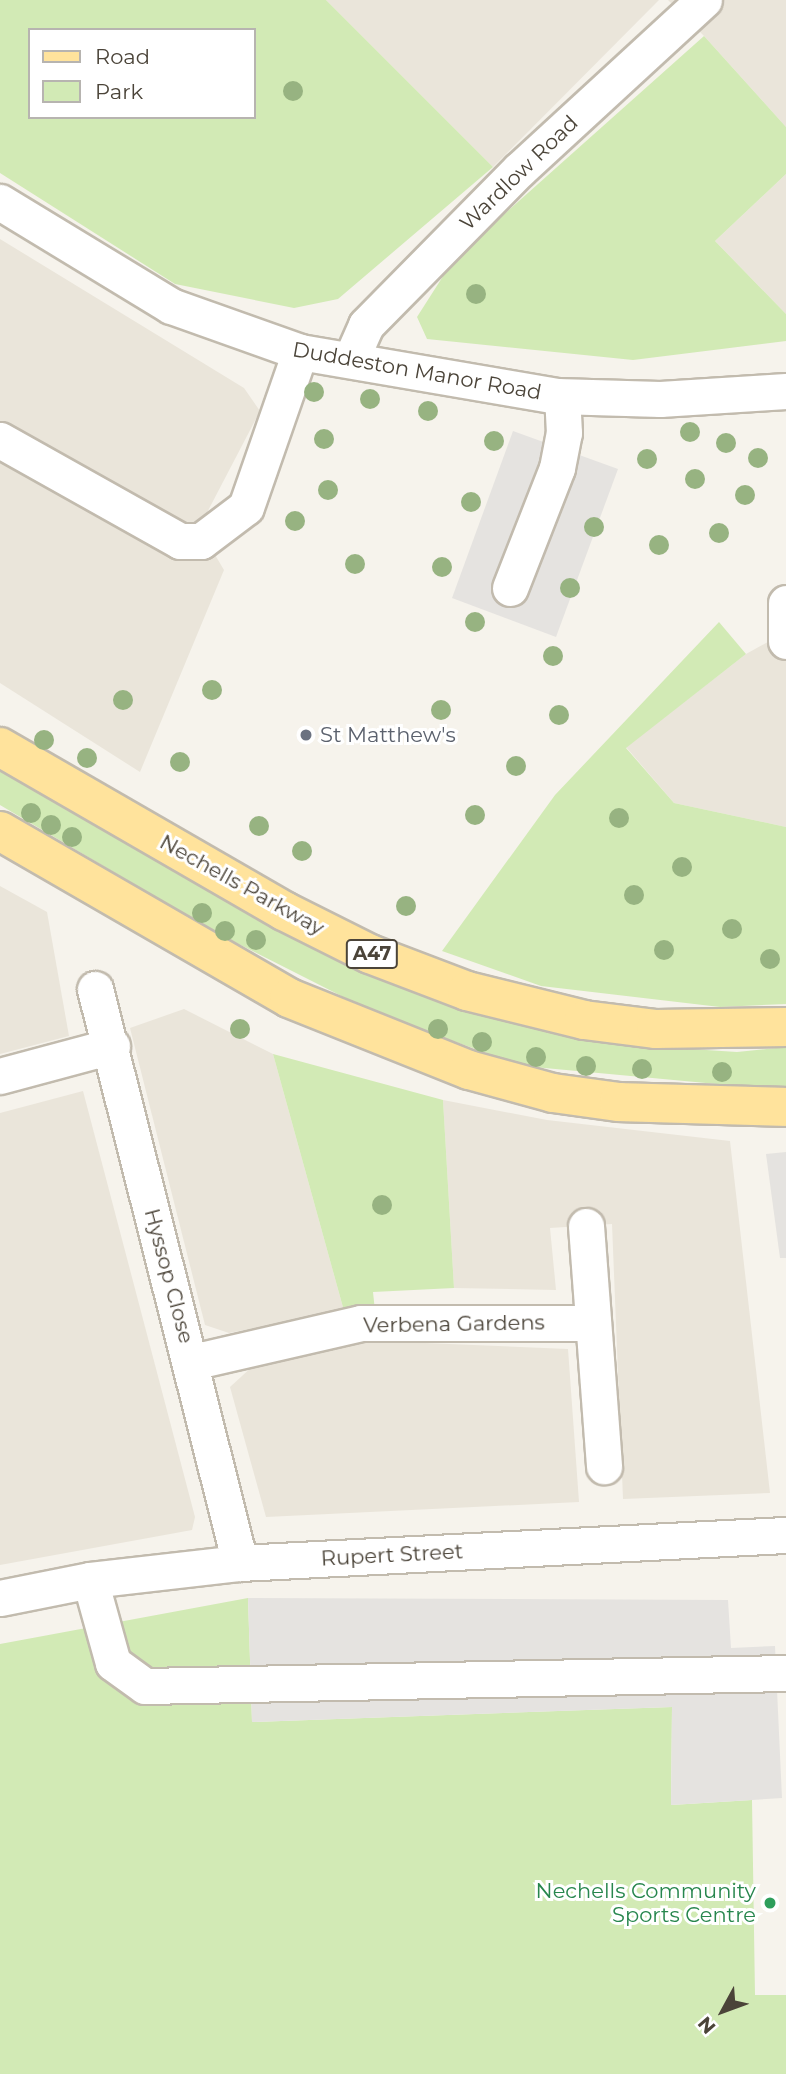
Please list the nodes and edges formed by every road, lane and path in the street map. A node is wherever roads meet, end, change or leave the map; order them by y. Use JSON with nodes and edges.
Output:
{"nodes":[{"id":1,"x":704,"y":0,"type":"edge"},
{"id":2,"x":0,"y":202,"type":"edge"},
{"id":3,"x":300,"y":352,"type":"junction"},
{"id":4,"x":351,"y":359,"type":"junction"},
{"id":5,"x":786,"y":391,"type":"edge"},
{"id":6,"x":562,"y":397,"type":"junction"},
{"id":7,"x":0,"y":440,"type":"edge"},
{"id":8,"x":510,"y":588,"type":"dead end"},
{"id":9,"x":786,"y":603,"type":"edge"},
{"id":10,"x":786,"y":641,"type":"edge"},
{"id":11,"x":0,"y":747,"type":"edge"},
{"id":12,"x":0,"y":831,"type":"edge"},
{"id":13,"x":95,"y":989,"type":"dead end"},
{"id":14,"x":786,"y":1027,"type":"edge"},
{"id":15,"x":112,"y":1046,"type":"junction"},
{"id":16,"x":0,"y":1076,"type":"edge"},
{"id":17,"x":786,"y":1107,"type":"edge"},
{"id":18,"x":586,"y":1226,"type":"dead end"},
{"id":19,"x":593,"y":1323,"type":"junction"},
{"id":20,"x":192,"y":1362,"type":"junction"},
{"id":21,"x":604,"y":1466,"type":"dead end"},
{"id":22,"x":786,"y":1535,"type":"edge"},
{"id":23,"x":240,"y":1563,"type":"junction"},
{"id":24,"x":90,"y":1580,"type":"junction"},
{"id":25,"x":0,"y":1598,"type":"edge"},
{"id":26,"x":786,"y":1673,"type":"edge"}],
"edges":[{"from":1,"to":4,"type":"street","name":"Wardlow Road"},
{"from":2,"to":3,"type":"street","name":"Duddeston Manor Road"},
{"from":3,"to":4,"type":"street","name":"Duddeston Manor Road"},
{"from":3,"to":7,"type":"street"},
{"from":4,"to":6,"type":"street","name":"Duddeston Manor Road"},
{"from":5,"to":6,"type":"street","name":"Duddeston Manor Road"},
{"from":6,"to":8,"type":"street"},
{"from":9,"to":10,"type":"street"},
{"from":11,"to":14,"type":"main road","name":"Nechells Parkway","number":"A47"},
{"from":12,"to":17,"type":"main road"},
{"from":13,"to":15,"type":"street","name":"Hyssop Close"},
{"from":15,"to":16,"type":"street"},
{"from":15,"to":20,"type":"street","name":"Hyssop Close"},
{"from":18,"to":19,"type":"street"},
{"from":19,"to":20,"type":"street","name":"Verbena Gardens"},
{"from":19,"to":21,"type":"street"},
{"from":20,"to":23,"type":"street","name":"Hyssop Close"},
{"from":22,"to":23,"type":"street","name":"Rupert Street"},
{"from":23,"to":24,"type":"street","name":"Rupert Street"},
{"from":24,"to":25,"type":"street","name":"Rupert Street"},
{"from":24,"to":26,"type":"street"}]}
